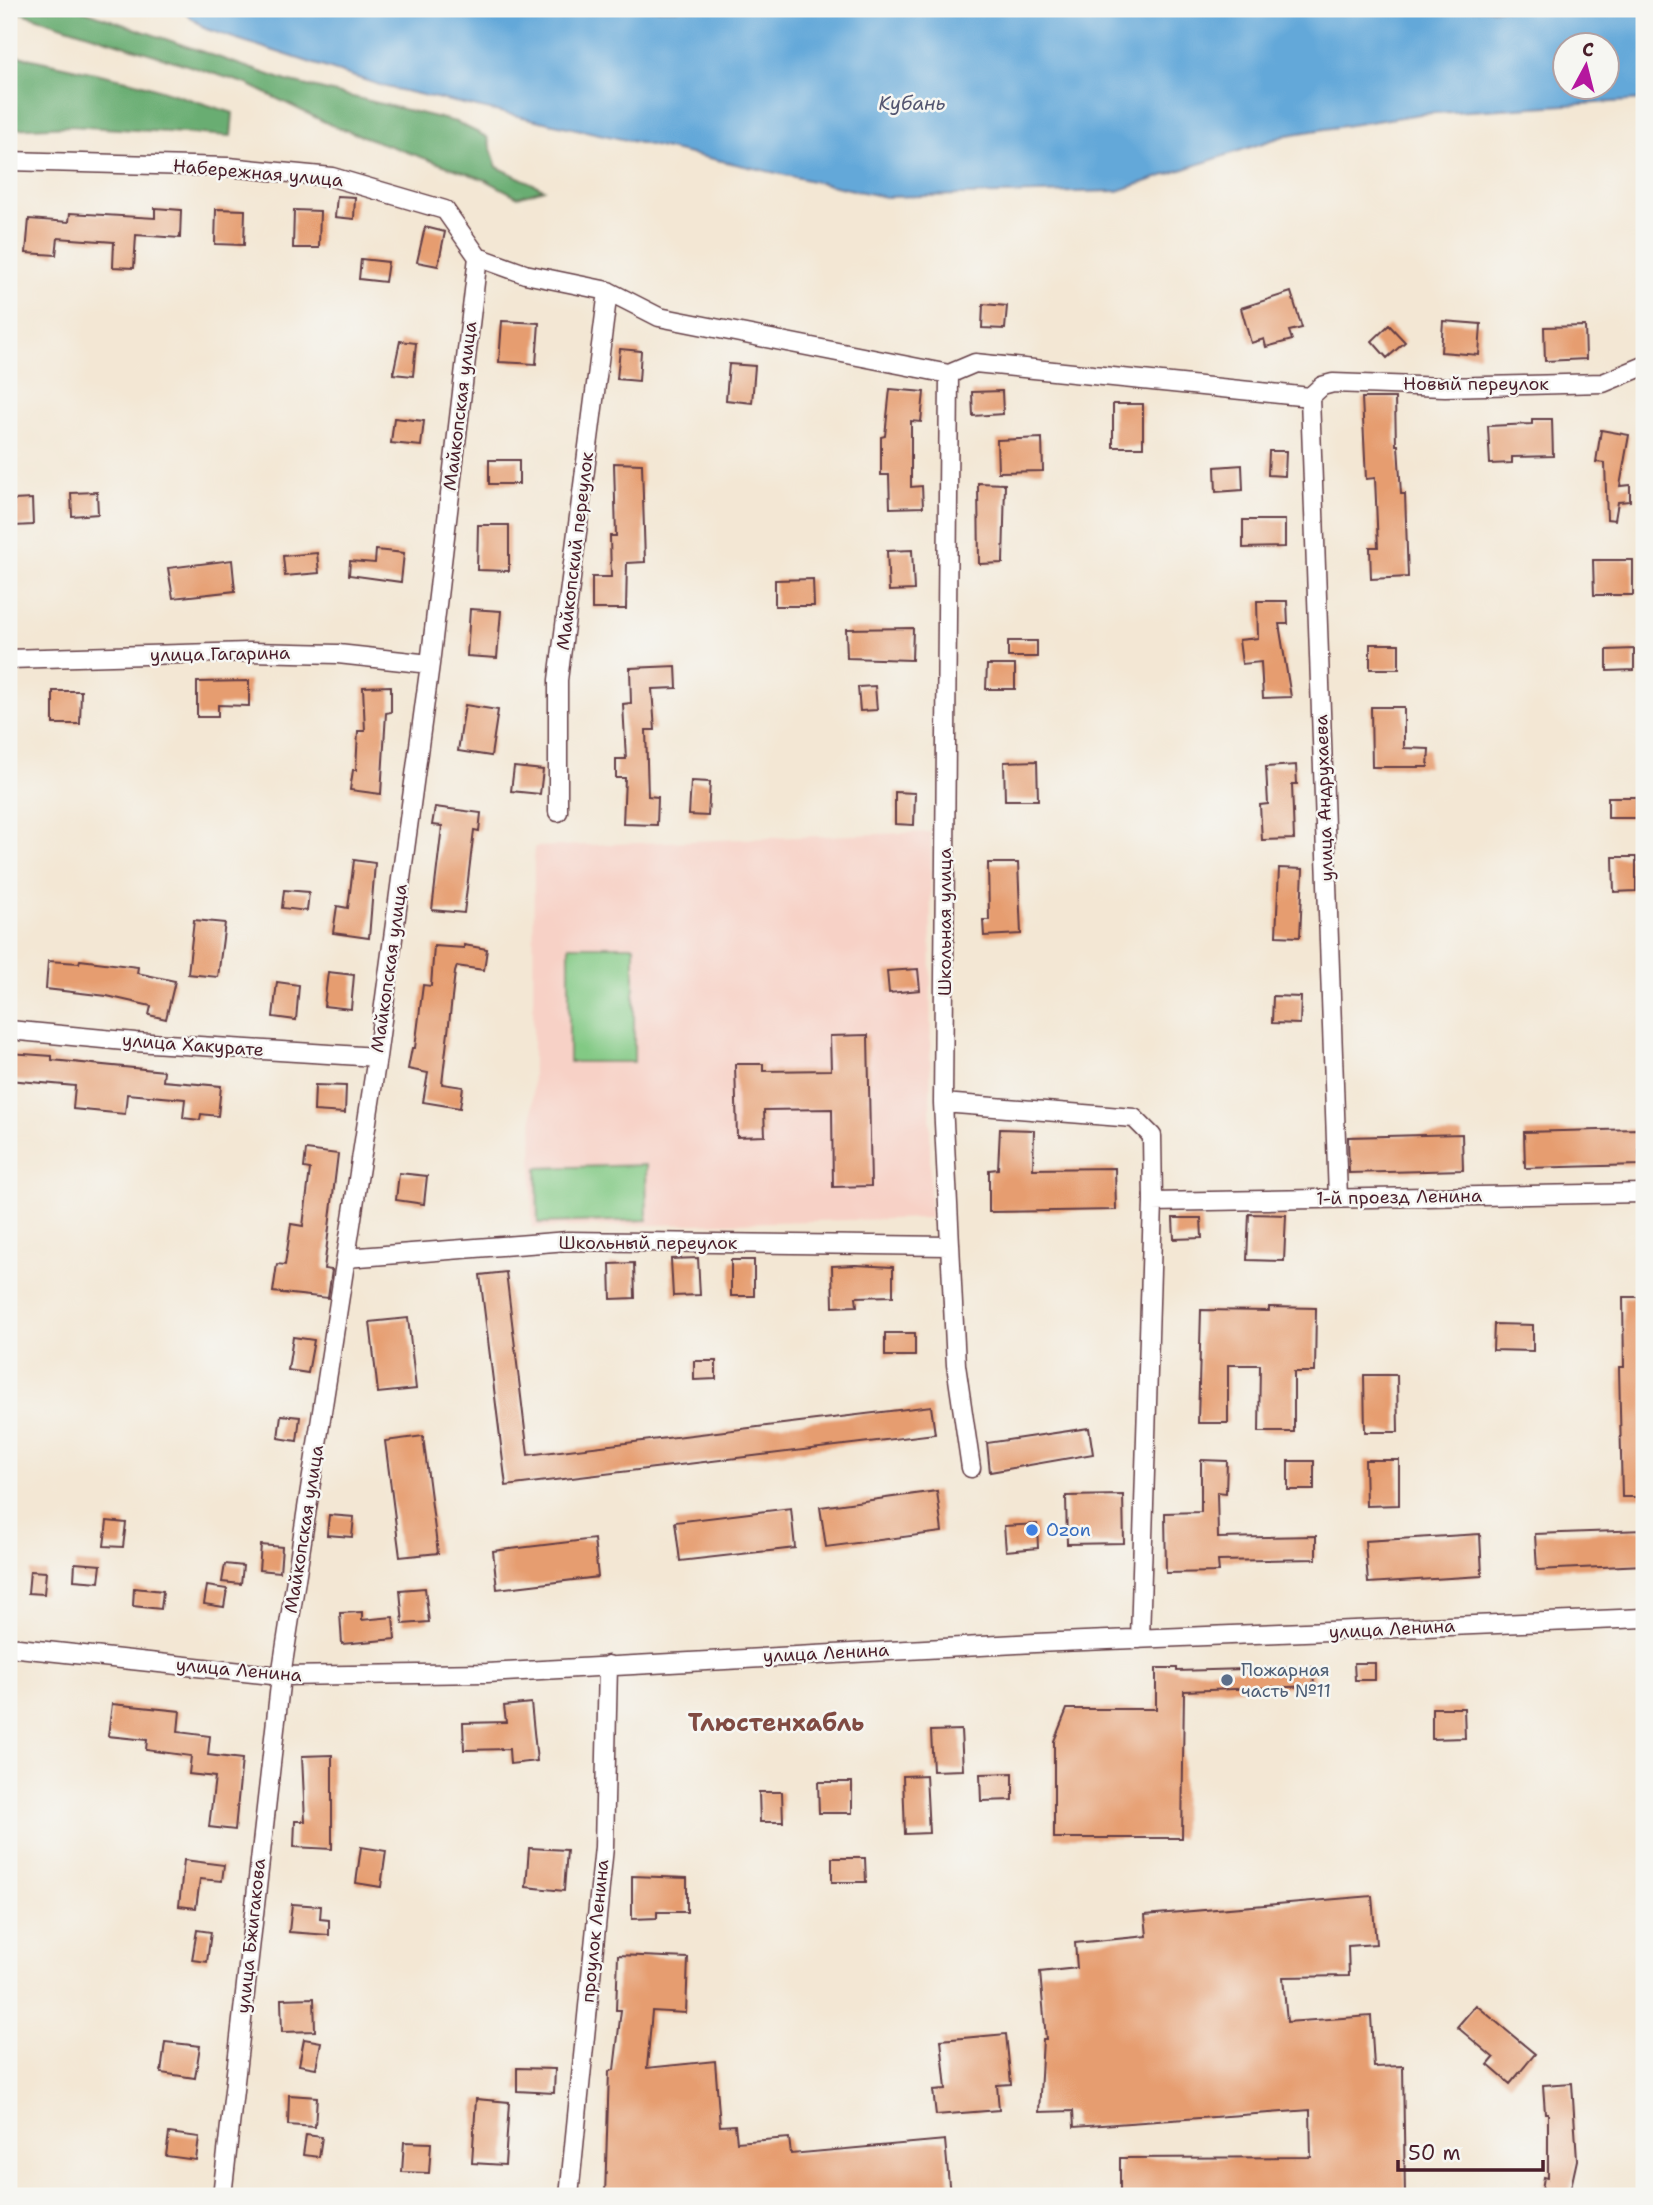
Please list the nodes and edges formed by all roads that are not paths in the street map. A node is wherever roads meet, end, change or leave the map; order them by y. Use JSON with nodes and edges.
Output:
{"nodes":[{"id":1,"x":9,"y":161,"type":"edge"},
{"id":2,"x":478,"y":257,"type":"junction"},
{"id":3,"x":608,"y":291,"type":"junction"},
{"id":4,"x":1644,"y":366,"type":"edge"},
{"id":5,"x":949,"y":374,"type":"junction"},
{"id":6,"x":1310,"y":397,"type":"junction"},
{"id":7,"x":9,"y":659,"type":"edge"},
{"id":8,"x":430,"y":664,"type":"junction"},
{"id":9,"x":558,"y":813,"type":"dead end"},
{"id":10,"x":9,"y":1030,"type":"edge"},
{"id":11,"x":377,"y":1056,"type":"junction"},
{"id":12,"x":943,"y":1103,"type":"junction"},
{"id":13,"x":1644,"y":1193,"type":"edge"},
{"id":14,"x":1338,"y":1198,"type":"junction"},
{"id":15,"x":1153,"y":1202,"type":"junction"},
{"id":16,"x":950,"y":1246,"type":"junction"},
{"id":17,"x":346,"y":1258,"type":"junction"},
{"id":18,"x":971,"y":1468,"type":"dead end"},
{"id":19,"x":1644,"y":1618,"type":"edge"},
{"id":20,"x":1140,"y":1639,"type":"junction"},
{"id":21,"x":9,"y":1647,"type":"edge"},
{"id":22,"x":608,"y":1665,"type":"junction"},
{"id":23,"x":281,"y":1676,"type":"junction"},
{"id":24,"x":222,"y":2196,"type":"edge"},
{"id":25,"x":569,"y":2196,"type":"edge"}],
"edges":[{"from":1,"to":2,"type":"street","name":"Набережная улица"},
{"from":2,"to":3,"type":"street"},
{"from":2,"to":8,"type":"street","name":"Майкопская улица"},
{"from":3,"to":5,"type":"street"},
{"from":3,"to":9,"type":"street","name":"Майкопский переулок"},
{"from":4,"to":6,"type":"street","name":"Новый переулок"},
{"from":5,"to":6,"type":"street"},
{"from":5,"to":12,"type":"street","name":"Школьная улица"},
{"from":6,"to":14,"type":"street","name":"улица Андрухаева"},
{"from":7,"to":8,"type":"street","name":"улица Гагарина"},
{"from":8,"to":11,"type":"street","name":"Майкопская улица"},
{"from":10,"to":11,"type":"street","name":"улица Хакурате"},
{"from":11,"to":17,"type":"street","name":"Майкопская улица"},
{"from":12,"to":15,"type":"street"},
{"from":12,"to":16,"type":"street","name":"Школьная улица"},
{"from":13,"to":14,"type":"street","name":"1-й проезд Ленина"},
{"from":14,"to":15,"type":"street","name":"1-й проезд Ленина"},
{"from":15,"to":20,"type":"street"},
{"from":16,"to":17,"type":"street","name":"Школьный переулок"},
{"from":16,"to":18,"type":"street","name":"Школьная улица"},
{"from":17,"to":23,"type":"street","name":"Майкопская улица"},
{"from":19,"to":20,"type":"street","name":"улица Ленина"},
{"from":20,"to":22,"type":"street","name":"улица Ленина"},
{"from":21,"to":23,"type":"street","name":"улица Ленина"},
{"from":22,"to":23,"type":"street","name":"улица Ленина"},
{"from":22,"to":25,"type":"street","name":"проулок Ленина"},
{"from":23,"to":24,"type":"street","name":"улица Бжигакова"}]}
